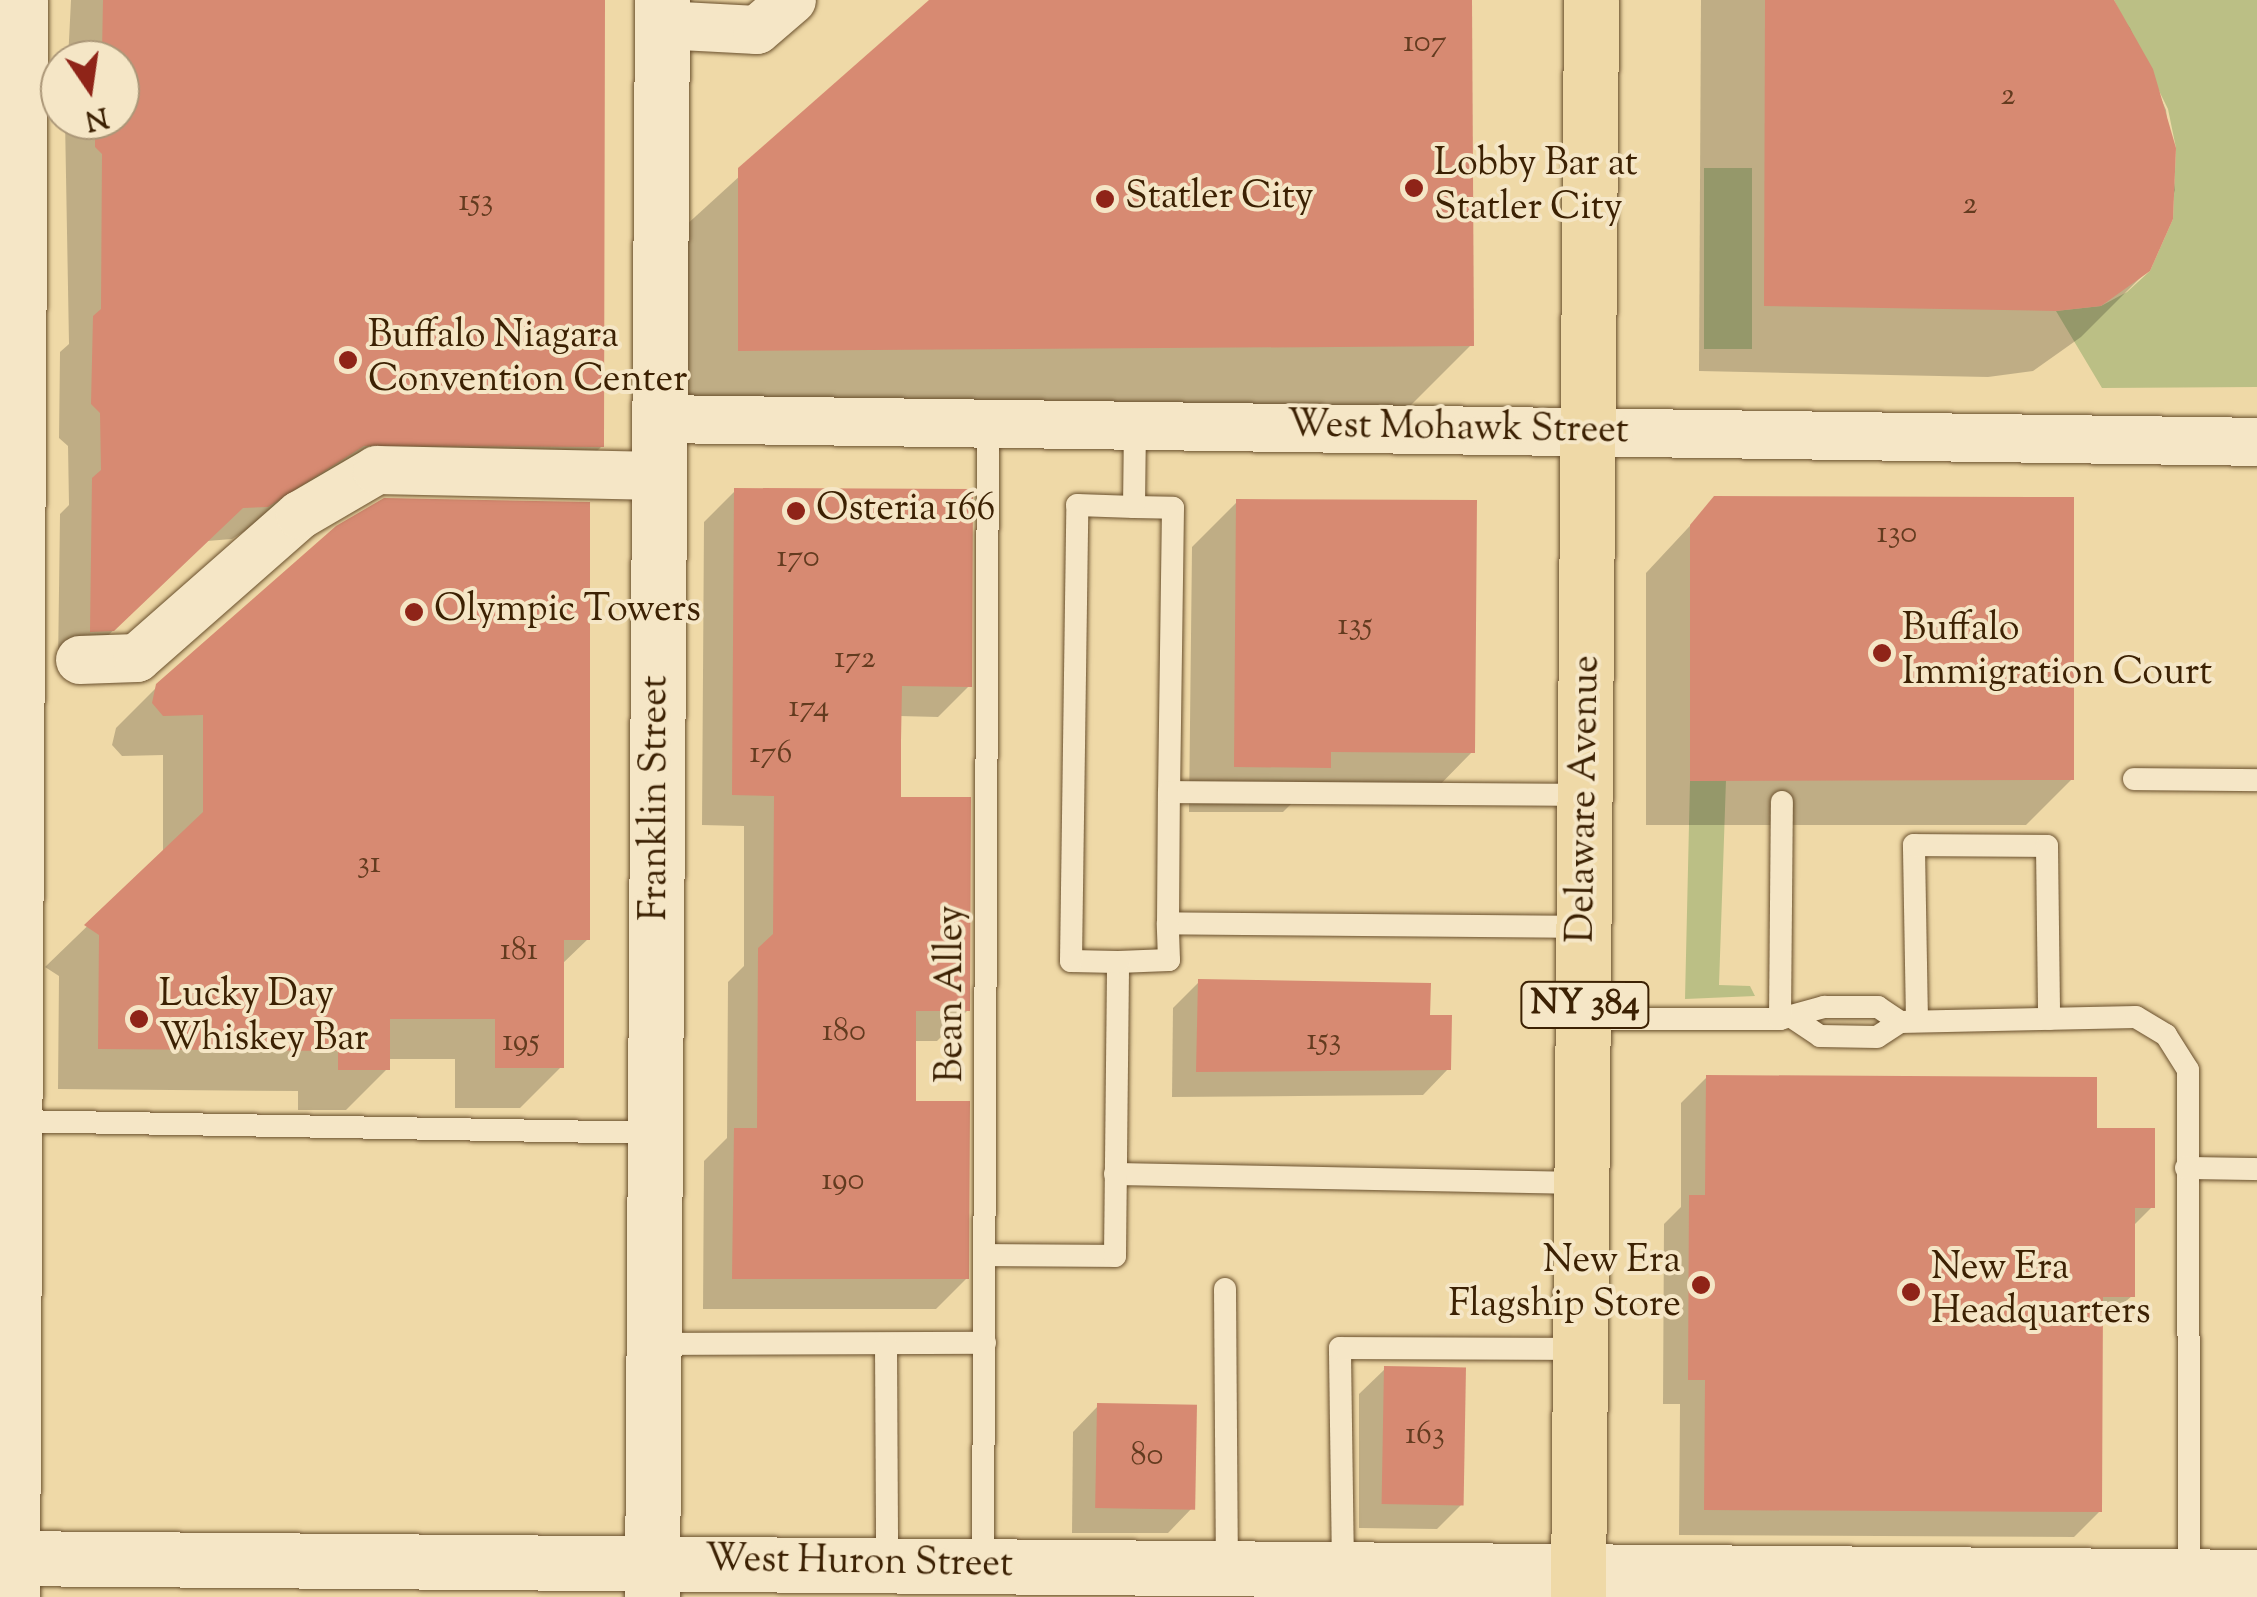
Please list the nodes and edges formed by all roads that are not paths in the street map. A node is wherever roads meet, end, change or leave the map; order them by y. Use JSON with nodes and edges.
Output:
{"nodes":[{"id":1,"x":20,"y":0,"type":"edge"},
{"id":2,"x":792,"y":0,"type":"edge"},
{"id":3,"x":1591,"y":0,"type":"edge"},
{"id":4,"x":662,"y":13,"type":"edge"},
{"id":5,"x":9,"y":391,"type":"edge"},
{"id":6,"x":659,"y":420,"type":"junction"},
{"id":7,"x":988,"y":423,"type":"junction"},
{"id":8,"x":1136,"y":425,"type":"junction"},
{"id":9,"x":1590,"y":431,"type":"junction"},
{"id":10,"x":2257,"y":442,"type":"edge"},
{"id":11,"x":659,"y":476,"type":"junction"},
{"id":12,"x":1134,"y":506,"type":"junction"},
{"id":13,"x":80,"y":660,"type":"dead end"},
{"id":14,"x":2134,"y":779,"type":"dead end"},
{"id":15,"x":2257,"y":780,"type":"edge"},
{"id":16,"x":1169,"y":792,"type":"junction"},
{"id":17,"x":1586,"y":795,"type":"junction"},
{"id":18,"x":1782,"y":802,"type":"dead end"},
{"id":19,"x":1168,"y":923,"type":"junction"},
{"id":20,"x":1585,"y":927,"type":"junction"},
{"id":21,"x":1118,"y":962,"type":"junction"},
{"id":22,"x":1786,"y":1018,"type":"junction"},
{"id":23,"x":2048,"y":1019,"type":"junction"},
{"id":24,"x":1584,"y":1020,"type":"junction"},
{"id":25,"x":1909,"y":1022,"type":"junction"},
{"id":26,"x":15,"y":1121,"type":"junction"},
{"id":27,"x":655,"y":1133,"type":"junction"},
{"id":28,"x":2186,"y":1168,"type":"junction"},
{"id":29,"x":2257,"y":1169,"type":"edge"},
{"id":30,"x":1115,"y":1174,"type":"junction"},
{"id":31,"x":1583,"y":1183,"type":"junction"},
{"id":32,"x":986,"y":1255,"type":"junction"},
{"id":33,"x":1225,"y":1289,"type":"dead end"},
{"id":34,"x":654,"y":1344,"type":"junction"},
{"id":35,"x":886,"y":1344,"type":"junction"},
{"id":36,"x":985,"y":1344,"type":"junction"},
{"id":37,"x":1581,"y":1349,"type":"junction"},
{"id":38,"x":887,"y":1564,"type":"junction"},
{"id":39,"x":983,"y":1566,"type":"junction"},
{"id":40,"x":1227,"y":1568,"type":"junction"},
{"id":41,"x":8,"y":1571,"type":"edge"},
{"id":42,"x":2189,"y":1576,"type":"junction"},
{"id":43,"x":2257,"y":1577,"type":"edge"},
{"id":44,"x":1316,"y":1578,"type":"edge"},
{"id":45,"x":652,"y":1580,"type":"edge"},
{"id":46,"x":1167,"y":1582,"type":"edge"},
{"id":47,"x":1578,"y":1584,"type":"edge"}],
"edges":[{"from":1,"to":5,"type":"street"},
{"from":2,"to":4,"type":"street"},
{"from":3,"to":9,"type":"main road","name":"Delaware Avenue","number":"NY 384"},
{"from":4,"to":6,"type":"street","name":"Franklin Street"},
{"from":5,"to":26,"type":"street"},
{"from":6,"to":7,"type":"street","name":"West Mohawk Street"},
{"from":6,"to":11,"type":"street","name":"Franklin Street"},
{"from":7,"to":8,"type":"street","name":"West Mohawk Street"},
{"from":7,"to":32,"type":"lane","name":"Bean Alley"},
{"from":8,"to":9,"type":"street","name":"West Mohawk Street"},
{"from":8,"to":12,"type":"lane"},
{"from":9,"to":10,"type":"street","name":"West Mohawk Street"},
{"from":9,"to":17,"type":"main road","name":"Delaware Avenue","number":"NY 384"},
{"from":11,"to":13,"type":"street"},
{"from":11,"to":27,"type":"street","name":"Franklin Street"},
{"from":12,"to":16,"type":"lane"},
{"from":12,"to":21,"type":"lane"},
{"from":14,"to":15,"type":"lane"},
{"from":16,"to":17,"type":"lane"},
{"from":16,"to":19,"type":"lane"},
{"from":17,"to":20,"type":"main road","name":"Delaware Avenue","number":"NY 384"},
{"from":18,"to":22,"type":"lane"},
{"from":19,"to":20,"type":"lane"},
{"from":19,"to":21,"type":"lane"},
{"from":20,"to":24,"type":"main road","name":"Delaware Avenue","number":"NY 384"},
{"from":21,"to":30,"type":"lane"},
{"from":22,"to":24,"type":"lane"},
{"from":22,"to":25,"type":"lane"},
{"from":23,"to":25,"type":"lane"},
{"from":23,"to":25,"type":"lane"},
{"from":23,"to":28,"type":"lane"},
{"from":24,"to":31,"type":"main road","name":"Delaware Avenue","number":"NY 384"},
{"from":26,"to":27,"type":"lane"},
{"from":26,"to":41,"type":"street"},
{"from":27,"to":34,"type":"street","name":"Franklin Street"},
{"from":28,"to":29,"type":"lane"},
{"from":28,"to":42,"type":"lane"},
{"from":30,"to":31,"type":"lane"},
{"from":30,"to":32,"type":"lane"},
{"from":31,"to":37,"type":"main road","name":"Delaware Avenue","number":"NY 384"},
{"from":32,"to":36,"type":"lane","name":"Bean Alley"},
{"from":33,"to":40,"type":"lane"},
{"from":34,"to":35,"type":"lane"},
{"from":34,"to":45,"type":"street","name":"Franklin Street"},
{"from":35,"to":36,"type":"lane"},
{"from":35,"to":38,"type":"lane"},
{"from":36,"to":39,"type":"lane","name":"Bean Alley"},
{"from":37,"to":44,"type":"lane"},
{"from":37,"to":47,"type":"main road","name":"Delaware Avenue","number":"NY 384"},
{"from":38,"to":39,"type":"street","name":"West Huron Street"},
{"from":38,"to":45,"type":"street","name":"West Huron Street"},
{"from":39,"to":46,"type":"street","name":"West Huron Street"},
{"from":40,"to":44,"type":"street","name":"West Huron Street"},
{"from":40,"to":46,"type":"street","name":"West Huron Street"},
{"from":41,"to":45,"type":"street","name":"West Huron Street"},
{"from":42,"to":43,"type":"street","name":"West Huron Street"},
{"from":42,"to":47,"type":"street","name":"West Huron Street"},
{"from":44,"to":47,"type":"street","name":"West Huron Street"}]}
